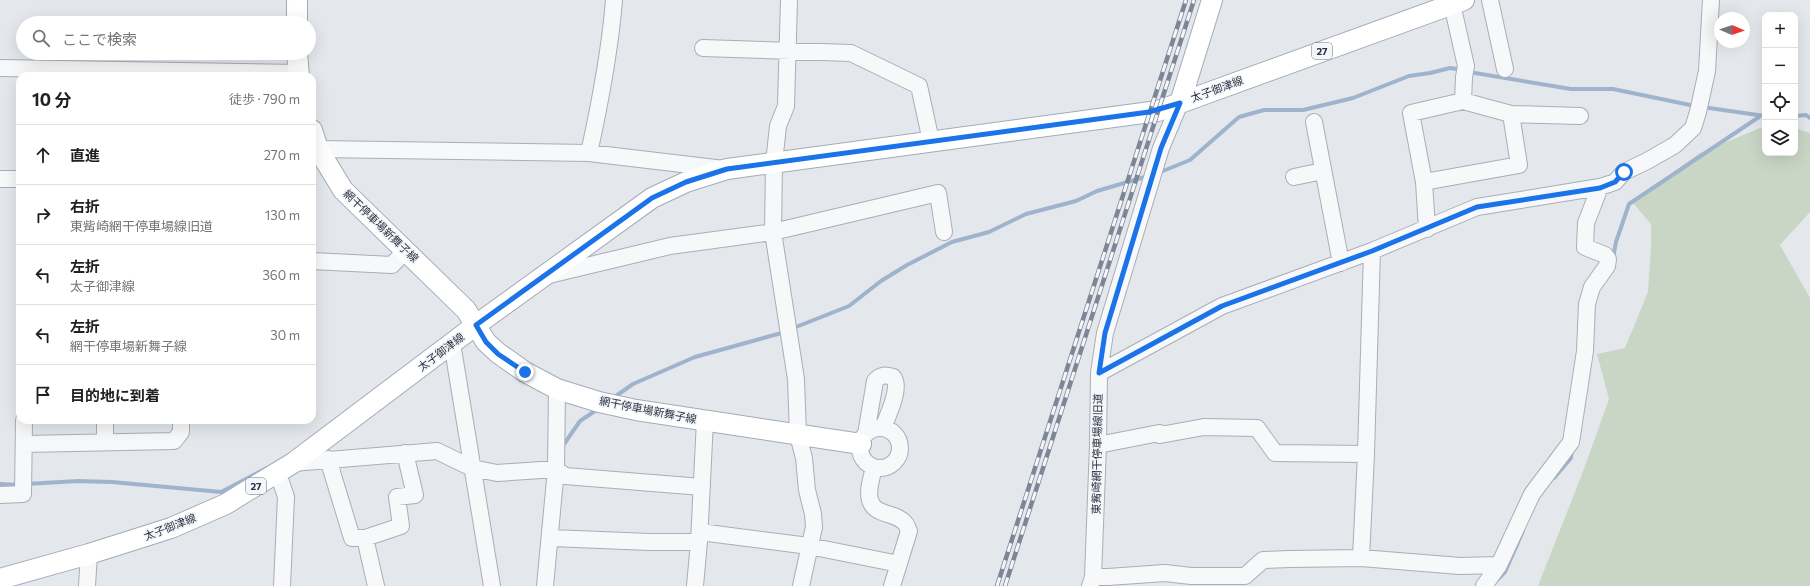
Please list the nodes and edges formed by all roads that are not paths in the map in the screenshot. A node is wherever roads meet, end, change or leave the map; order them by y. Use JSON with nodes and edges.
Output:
{"nodes":[{"id":1,"x":297,"y":0,"type":"edge"},
{"id":2,"x":614,"y":0,"type":"edge"},
{"id":3,"x":789,"y":0,"type":"edge"},
{"id":4,"x":1212,"y":0,"type":"edge"},
{"id":5,"x":1490,"y":0,"type":"edge"},
{"id":6,"x":1711,"y":0,"type":"edge"},
{"id":7,"x":1458,"y":2,"type":"edge"},
{"id":8,"x":297,"y":16,"type":"edge"},
{"id":9,"x":704,"y":48,"type":"dead end"},
{"id":10,"x":788,"y":51,"type":"junction"},
{"id":11,"x":298,"y":60,"type":"edge"},
{"id":12,"x":0,"y":68,"type":"edge"},
{"id":13,"x":1505,"y":70,"type":"dead end"},
{"id":14,"x":83,"y":72,"type":"edge"},
{"id":15,"x":299,"y":72,"type":"edge"},
{"id":16,"x":1463,"y":101,"type":"junction"},
{"id":17,"x":1180,"y":103,"type":"junction"},
{"id":18,"x":1511,"y":114,"type":"junction"},
{"id":19,"x":1580,"y":116,"type":"dead end"},
{"id":20,"x":1314,"y":122,"type":"dead end"},
{"id":21,"x":316,"y":139,"type":"edge"},
{"id":22,"x":316,"y":141,"type":"edge"},
{"id":23,"x":931,"y":141,"type":"junction"},
{"id":24,"x":589,"y":153,"type":"junction"},
{"id":25,"x":774,"y":163,"type":"junction"},
{"id":26,"x":727,"y":169,"type":"junction"},
{"id":27,"x":1323,"y":171,"type":"junction"},
{"id":28,"x":1294,"y":177,"type":"dead end"},
{"id":29,"x":0,"y":179,"type":"edge"},
{"id":30,"x":16,"y":179,"type":"edge"},
{"id":31,"x":1424,"y":182,"type":"junction"},
{"id":32,"x":1600,"y":188,"type":"junction"},
{"id":33,"x":1427,"y":229,"type":"junction"},
{"id":34,"x":773,"y":232,"type":"junction"},
{"id":35,"x":944,"y":232,"type":"dead end"},
{"id":36,"x":406,"y":250,"type":"junction"},
{"id":37,"x":1372,"y":251,"type":"junction"},
{"id":38,"x":316,"y":261,"type":"edge"},
{"id":39,"x":1341,"y":263,"type":"junction"},
{"id":40,"x":543,"y":276,"type":"junction"},
{"id":41,"x":476,"y":325,"type":"junction"},
{"id":42,"x":452,"y":343,"type":"junction"},
{"id":43,"x":1099,"y":373,"type":"junction"},
{"id":44,"x":558,"y":389,"type":"junction"},
{"id":45,"x":705,"y":420,"type":"junction"},
{"id":46,"x":24,"y":424,"type":"edge"},
{"id":47,"x":105,"y":424,"type":"edge"},
{"id":48,"x":181,"y":424,"type":"edge"},
{"id":49,"x":883,"y":428,"type":"junction"},
{"id":50,"x":798,"y":435,"type":"junction"},
{"id":51,"x":863,"y":439,"type":"junction"},
{"id":52,"x":105,"y":441,"type":"junction"},
{"id":53,"x":24,"y":444,"type":"junction"},
{"id":54,"x":1098,"y":444,"type":"junction"},
{"id":55,"x":405,"y":454,"type":"junction"},
{"id":56,"x":1366,"y":454,"type":"junction"},
{"id":57,"x":328,"y":460,"type":"junction"},
{"id":58,"x":556,"y":460,"type":"junction"},
{"id":59,"x":471,"y":461,"type":"junction"},
{"id":60,"x":874,"y":466,"type":"junction"},
{"id":61,"x":286,"y":468,"type":"junction"},
{"id":62,"x":702,"y":487,"type":"junction"},
{"id":63,"x":0,"y":495,"type":"edge"},
{"id":64,"x":700,"y":537,"type":"junction"},
{"id":65,"x":365,"y":538,"type":"junction"},
{"id":66,"x":551,"y":538,"type":"junction"},
{"id":67,"x":809,"y":546,"type":"junction"},
{"id":68,"x":89,"y":554,"type":"junction"},
{"id":69,"x":1361,"y":558,"type":"junction"},
{"id":70,"x":899,"y":564,"type":"junction"},
{"id":71,"x":1499,"y":565,"type":"junction"},
{"id":72,"x":0,"y":579,"type":"edge"},
{"id":73,"x":1091,"y":581,"type":"edge"},
{"id":74,"x":87,"y":586,"type":"edge"},
{"id":75,"x":282,"y":586,"type":"edge"},
{"id":76,"x":376,"y":586,"type":"edge"},
{"id":77,"x":492,"y":586,"type":"edge"},
{"id":78,"x":545,"y":586,"type":"edge"},
{"id":79,"x":694,"y":586,"type":"edge"},
{"id":80,"x":801,"y":586,"type":"edge"},
{"id":81,"x":892,"y":586,"type":"edge"},
{"id":82,"x":1484,"y":586,"type":"edge"}],
"edges":[{"from":1,"to":8,"type":"main road"},
{"from":2,"to":24,"type":"street"},
{"from":3,"to":10,"type":"street"},
{"from":4,"to":17,"type":"main road"},
{"from":5,"to":13,"type":"street"},
{"from":6,"to":32,"type":"street"},
{"from":7,"to":16,"type":"street"},
{"from":7,"to":17,"type":"main road","name":"太子御津線","number":"27"},
{"from":9,"to":10,"type":"street"},
{"from":10,"to":23,"type":"street"},
{"from":10,"to":25,"type":"street"},
{"from":11,"to":15,"type":"main road"},
{"from":12,"to":14,"type":"street"},
{"from":16,"to":18,"type":"street"},
{"from":16,"to":31,"type":"street"},
{"from":17,"to":23,"type":"main road","name":"太子御津線","number":"27"},
{"from":17,"to":43,"type":"street","name":"東觜崎網干停車場線旧道"},
{"from":18,"to":19,"type":"street"},
{"from":18,"to":31,"type":"street"},
{"from":20,"to":27,"type":"street"},
{"from":21,"to":24,"type":"street"},
{"from":22,"to":36,"type":"main road","name":"網干停車場新舞子線"},
{"from":23,"to":25,"type":"main road","name":"太子御津線","number":"27"},
{"from":24,"to":26,"type":"street"},
{"from":25,"to":26,"type":"main road","name":"太子御津線","number":"27"},
{"from":25,"to":34,"type":"street"},
{"from":26,"to":40,"type":"main road","name":"太子御津線","number":"27"},
{"from":27,"to":28,"type":"street"},
{"from":27,"to":39,"type":"street"},
{"from":29,"to":30,"type":"street"},
{"from":31,"to":33,"type":"street"},
{"from":32,"to":33,"type":"street"},
{"from":32,"to":71,"type":"street"},
{"from":33,"to":37,"type":"street"},
{"from":34,"to":35,"type":"street"},
{"from":34,"to":40,"type":"street"},
{"from":34,"to":50,"type":"street"},
{"from":36,"to":38,"type":"street"},
{"from":36,"to":41,"type":"main road","name":"網干停車場新舞子線"},
{"from":37,"to":39,"type":"street"},
{"from":37,"to":56,"type":"street"},
{"from":39,"to":43,"type":"street"},
{"from":40,"to":41,"type":"main road","name":"太子御津線","number":"27"},
{"from":41,"to":42,"type":"main road","name":"太子御津線","number":"27"},
{"from":41,"to":44,"type":"main road","name":"網干停車場新舞子線"},
{"from":42,"to":59,"type":"street"},
{"from":42,"to":61,"type":"main road","name":"太子御津線","number":"27"},
{"from":43,"to":54,"type":"street","name":"東觜崎網干停車場線旧道"},
{"from":44,"to":45,"type":"main road","name":"網干停車場新舞子線"},
{"from":44,"to":58,"type":"street"},
{"from":45,"to":50,"type":"main road","name":"網干停車場新舞子線"},
{"from":45,"to":62,"type":"street"},
{"from":46,"to":53,"type":"street"},
{"from":47,"to":52,"type":"street"},
{"from":48,"to":52,"type":"street"},
{"from":49,"to":51,"type":"street"},
{"from":49,"to":51,"type":"street"},
{"from":49,"to":60,"type":"street"},
{"from":50,"to":51,"type":"main road","name":"網干停車場新舞子線"},
{"from":50,"to":67,"type":"street"},
{"from":51,"to":60,"type":"street"},
{"from":52,"to":53,"type":"street"},
{"from":53,"to":63,"type":"street"},
{"from":54,"to":56,"type":"street"},
{"from":54,"to":73,"type":"street","name":"東觜崎網干停車場線旧道"},
{"from":55,"to":57,"type":"street"},
{"from":55,"to":59,"type":"street"},
{"from":55,"to":65,"type":"street"},
{"from":56,"to":69,"type":"street"},
{"from":57,"to":61,"type":"street"},
{"from":57,"to":65,"type":"street"},
{"from":58,"to":59,"type":"street"},
{"from":58,"to":62,"type":"street"},
{"from":58,"to":66,"type":"street"},
{"from":59,"to":77,"type":"street"},
{"from":60,"to":70,"type":"street"},
{"from":61,"to":68,"type":"main road","name":"太子御津線","number":"27"},
{"from":61,"to":75,"type":"street"},
{"from":62,"to":64,"type":"street"},
{"from":64,"to":66,"type":"street"},
{"from":64,"to":67,"type":"street"},
{"from":64,"to":79,"type":"street"},
{"from":65,"to":76,"type":"street"},
{"from":66,"to":78,"type":"street"},
{"from":67,"to":70,"type":"street"},
{"from":67,"to":80,"type":"street"},
{"from":68,"to":72,"type":"main road","name":"太子御津線","number":"27"},
{"from":68,"to":74,"type":"street"},
{"from":69,"to":71,"type":"street"},
{"from":69,"to":73,"type":"street"},
{"from":70,"to":81,"type":"street"},
{"from":71,"to":82,"type":"street"}]}
